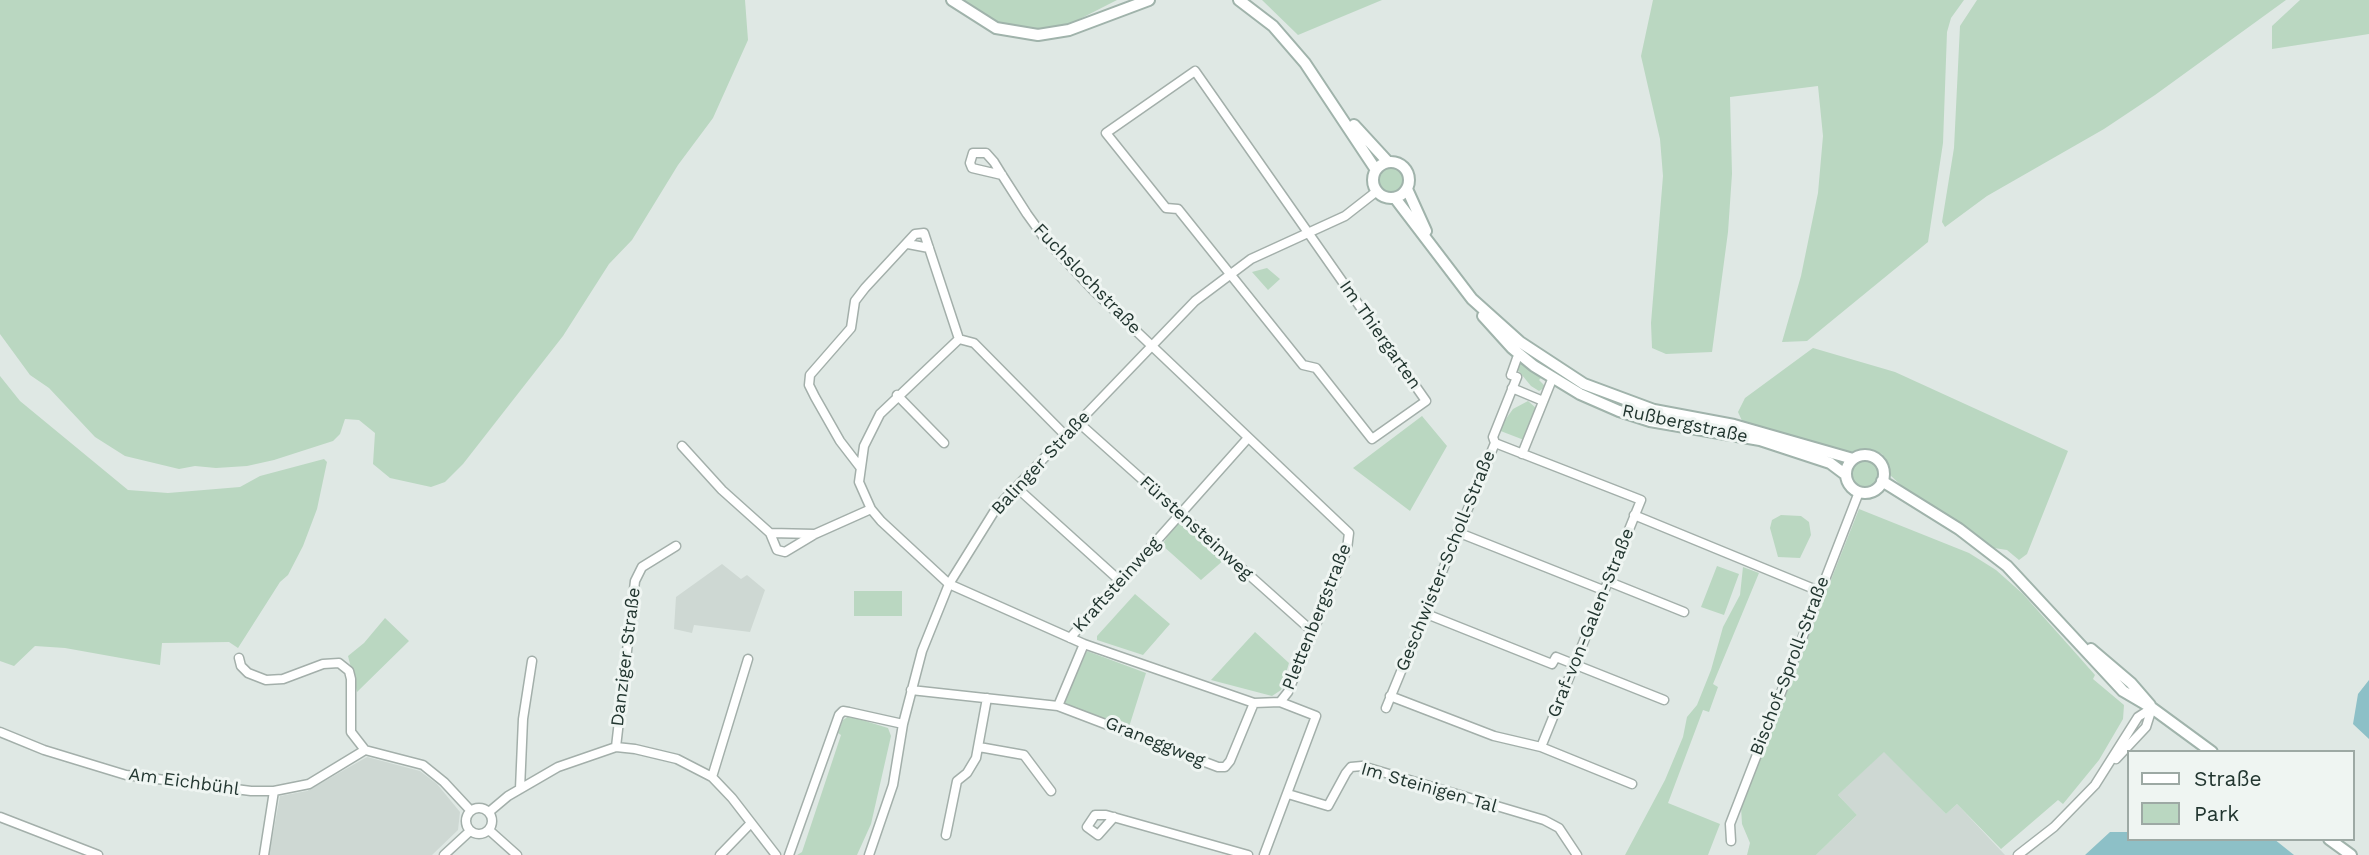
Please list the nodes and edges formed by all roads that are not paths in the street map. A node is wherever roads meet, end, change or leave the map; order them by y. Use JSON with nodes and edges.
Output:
{"nodes":[{"id":1,"x":952,"y":0,"type":"edge"},
{"id":2,"x":1127,"y":0,"type":"edge"},
{"id":3,"x":1149,"y":0,"type":"edge"},
{"id":4,"x":1239,"y":0,"type":"edge"},
{"id":5,"x":1095,"y":20,"type":"junction"},
{"id":6,"x":1336,"y":106,"type":"junction"},
{"id":7,"x":1388,"y":162,"type":"junction"},
{"id":8,"x":1376,"y":170,"type":"junction"},
{"id":9,"x":1002,"y":175,"type":"dead end"},
{"id":10,"x":1407,"y":189,"type":"junction"},
{"id":11,"x":1377,"y":191,"type":"junction"},
{"id":12,"x":1395,"y":198,"type":"junction"},
{"id":13,"x":1308,"y":233,"type":"junction"},
{"id":14,"x":1435,"y":250,"type":"junction"},
{"id":15,"x":1229,"y":274,"type":"junction"},
{"id":16,"x":1472,"y":299,"type":"junction"},
{"id":17,"x":959,"y":340,"type":"junction"},
{"id":18,"x":1152,"y":346,"type":"junction"},
{"id":19,"x":1517,"y":358,"type":"dead end"},
{"id":20,"x":1551,"y":382,"type":"dead end"},
{"id":21,"x":1512,"y":388,"type":"junction"},
{"id":22,"x":897,"y":395,"type":"junction"},
{"id":23,"x":1543,"y":401,"type":"junction"},
{"id":24,"x":1079,"y":423,"type":"junction"},
{"id":25,"x":1065,"y":435,"type":"junction"},
{"id":26,"x":1248,"y":438,"type":"junction"},
{"id":27,"x":944,"y":443,"type":"dead end"},
{"id":28,"x":1495,"y":443,"type":"junction"},
{"id":29,"x":682,"y":446,"type":"dead end"},
{"id":30,"x":1522,"y":454,"type":"junction"},
{"id":31,"x":1853,"y":459,"type":"junction"},
{"id":32,"x":860,"y":467,"type":"junction"},
{"id":33,"x":1846,"y":475,"type":"junction"},
{"id":34,"x":1882,"y":481,"type":"junction"},
{"id":35,"x":1016,"y":487,"type":"junction"},
{"id":36,"x":1859,"y":492,"type":"junction"},
{"id":37,"x":1641,"y":500,"type":"joint"},
{"id":38,"x":871,"y":509,"type":"junction"},
{"id":39,"x":1181,"y":514,"type":"junction"},
{"id":40,"x":1634,"y":515,"type":"junction"},
{"id":41,"x":770,"y":533,"type":"junction"},
{"id":42,"x":1457,"y":533,"type":"junction"},
{"id":43,"x":815,"y":534,"type":"junction"},
{"id":44,"x":676,"y":546,"type":"dead end"},
{"id":45,"x":1119,"y":580,"type":"junction"},
{"id":46,"x":949,"y":584,"type":"junction"},
{"id":47,"x":1605,"y":586,"type":"junction"},
{"id":48,"x":1819,"y":591,"type":"junction"},
{"id":49,"x":1684,"y":612,"type":"dead end"},
{"id":50,"x":1424,"y":613,"type":"junction"},
{"id":51,"x":1313,"y":632,"type":"junction"},
{"id":52,"x":1070,"y":638,"type":"junction"},
{"id":53,"x":1084,"y":644,"type":"junction"},
{"id":54,"x":239,"y":658,"type":"dead end"},
{"id":55,"x":748,"y":659,"type":"dead end"},
{"id":56,"x":532,"y":661,"type":"dead end"},
{"id":57,"x":1574,"y":664,"type":"junction"},
{"id":58,"x":911,"y":690,"type":"junction"},
{"id":59,"x":1390,"y":696,"type":"junction"},
{"id":60,"x":987,"y":698,"type":"junction"},
{"id":61,"x":1664,"y":700,"type":"dead end"},
{"id":62,"x":1280,"y":702,"type":"junction"},
{"id":63,"x":1255,"y":703,"type":"junction"},
{"id":64,"x":1058,"y":706,"type":"junction"},
{"id":65,"x":1386,"y":708,"type":"dead end"},
{"id":66,"x":2152,"y":708,"type":"junction"},
{"id":67,"x":903,"y":724,"type":"junction"},
{"id":68,"x":0,"y":732,"type":"edge"},
{"id":69,"x":616,"y":747,"type":"junction"},
{"id":70,"x":979,"y":747,"type":"junction"},
{"id":71,"x":1541,"y":747,"type":"junction"},
{"id":72,"x":2209,"y":750,"type":"edge"},
{"id":73,"x":365,"y":751,"type":"junction"},
{"id":74,"x":712,"y":778,"type":"junction"},
{"id":75,"x":1632,"y":784,"type":"dead end"},
{"id":76,"x":520,"y":789,"type":"junction"},
{"id":77,"x":274,"y":791,"type":"junction"},
{"id":78,"x":1051,"y":791,"type":"dead end"},
{"id":79,"x":1288,"y":794,"type":"junction"},
{"id":80,"x":471,"y":811,"type":"junction"},
{"id":81,"x":489,"y":812,"type":"junction"},
{"id":82,"x":0,"y":817,"type":"edge"},
{"id":83,"x":1114,"y":817,"type":"dead end"},
{"id":84,"x":751,"y":823,"type":"junction"},
{"id":85,"x":489,"y":830,"type":"junction"},
{"id":86,"x":470,"y":831,"type":"junction"},
{"id":87,"x":946,"y":835,"type":"dead end"},
{"id":88,"x":1731,"y":841,"type":"dead end"},
{"id":89,"x":2332,"y":841,"type":"edge"},
{"id":90,"x":98,"y":855,"type":"edge"},
{"id":91,"x":264,"y":855,"type":"edge"},
{"id":92,"x":444,"y":855,"type":"edge"},
{"id":93,"x":517,"y":855,"type":"edge"},
{"id":94,"x":720,"y":855,"type":"edge"},
{"id":95,"x":776,"y":855,"type":"edge"},
{"id":96,"x":789,"y":855,"type":"edge"},
{"id":97,"x":869,"y":855,"type":"edge"},
{"id":98,"x":1248,"y":855,"type":"edge"},
{"id":99,"x":1264,"y":855,"type":"edge"},
{"id":100,"x":1577,"y":855,"type":"edge"},
{"id":101,"x":2018,"y":855,"type":"edge"},
{"id":102,"x":2351,"y":855,"type":"edge"}],
"edges":[{"from":1,"to":5,"type":"street"},
{"from":2,"to":5,"type":"street"},
{"from":3,"to":5,"type":"street"},
{"from":4,"to":6,"type":"street","name":"Rußbergstraße"},
{"from":6,"to":7,"type":"street","name":"Rußbergstraße"},
{"from":6,"to":8,"type":"street","name":"Rußbergstraße"},
{"from":7,"to":8,"type":"street"},
{"from":7,"to":10,"type":"street","name":"Rußbergstraße"},
{"from":8,"to":11,"type":"street","name":"Rußbergstraße"},
{"from":9,"to":18,"type":"street","name":"Fuchslochstraße"},
{"from":10,"to":12,"type":"street"},
{"from":10,"to":14,"type":"street","name":"Rußbergstraße"},
{"from":11,"to":12,"type":"street"},
{"from":11,"to":13,"type":"street","name":"Balinger Straße"},
{"from":12,"to":14,"type":"street","name":"Rußbergstraße"},
{"from":13,"to":15,"type":"street","name":"Balinger Straße"},
{"from":13,"to":15,"type":"street","name":"Im Thiergarten"},
{"from":13,"to":15,"type":"street","name":"Im Thiergarten"},
{"from":14,"to":16,"type":"street","name":"Rußbergstraße"},
{"from":15,"to":18,"type":"street","name":"Balinger Straße"},
{"from":16,"to":31,"type":"street","name":"Rußbergstraße"},
{"from":16,"to":33,"type":"street","name":"Rußbergstraße"},
{"from":17,"to":22,"type":"street"},
{"from":17,"to":25,"type":"street"},
{"from":17,"to":32,"type":"street"},
{"from":18,"to":24,"type":"street","name":"Balinger Straße"},
{"from":18,"to":26,"type":"street","name":"Plettenbergstraße"},
{"from":19,"to":21,"type":"street"},
{"from":20,"to":23,"type":"street"},
{"from":21,"to":23,"type":"street"},
{"from":21,"to":28,"type":"street"},
{"from":22,"to":27,"type":"street"},
{"from":22,"to":32,"type":"street"},
{"from":23,"to":30,"type":"street"},
{"from":24,"to":25,"type":"street","name":"Balinger Straße"},
{"from":24,"to":39,"type":"street","name":"Fürstensteinweg"},
{"from":25,"to":35,"type":"street","name":"Balinger Straße"},
{"from":26,"to":39,"type":"street","name":"Kraftsteinweg"},
{"from":26,"to":51,"type":"street","name":"Plettenbergstraße"},
{"from":28,"to":30,"type":"street","name":"Geschwister-Scholl-Straße"},
{"from":28,"to":42,"type":"street","name":"Geschwister-Scholl-Straße"},
{"from":29,"to":41,"type":"street"},
{"from":30,"to":37,"type":"street","name":"Geschwister-Scholl-Straße"},
{"from":31,"to":33,"type":"street"},
{"from":31,"to":34,"type":"street"},
{"from":32,"to":38,"type":"street"},
{"from":33,"to":36,"type":"street"},
{"from":34,"to":36,"type":"street"},
{"from":34,"to":66,"type":"street"},
{"from":35,"to":45,"type":"street"},
{"from":35,"to":46,"type":"street","name":"Balinger Straße"},
{"from":36,"to":48,"type":"street","name":"Bischof-Sproll-Straße"},
{"from":37,"to":40,"type":"street","name":"Graf-von-Galen-Straße"},
{"from":38,"to":43,"type":"street"},
{"from":38,"to":46,"type":"street","name":"Plettenbergstraße"},
{"from":39,"to":45,"type":"street","name":"Kraftsteinweg"},
{"from":39,"to":51,"type":"street","name":"Fürstensteinweg"},
{"from":40,"to":47,"type":"street","name":"Graf-von-Galen-Straße"},
{"from":40,"to":48,"type":"street"},
{"from":41,"to":43,"type":"street"},
{"from":41,"to":43,"type":"street"},
{"from":42,"to":47,"type":"street"},
{"from":42,"to":50,"type":"street","name":"Geschwister-Scholl-Straße"},
{"from":44,"to":69,"type":"street","name":"Danziger Straße"},
{"from":45,"to":52,"type":"street","name":"Kraftsteinweg"},
{"from":46,"to":52,"type":"street","name":"Plettenbergstraße"},
{"from":46,"to":58,"type":"street","name":"Balinger Straße"},
{"from":47,"to":49,"type":"street"},
{"from":47,"to":57,"type":"street","name":"Graf-von-Galen-Straße"},
{"from":48,"to":88,"type":"street","name":"Bischof-Sproll-Straße"},
{"from":50,"to":57,"type":"street"},
{"from":50,"to":59,"type":"street","name":"Geschwister-Scholl-Straße"},
{"from":51,"to":62,"type":"street","name":"Plettenbergstraße"},
{"from":52,"to":53,"type":"street","name":"Plettenbergstraße"},
{"from":53,"to":63,"type":"street","name":"Plettenbergstraße"},
{"from":53,"to":64,"type":"street"},
{"from":54,"to":73,"type":"street"},
{"from":55,"to":74,"type":"street"},
{"from":56,"to":76,"type":"street"},
{"from":57,"to":61,"type":"street"},
{"from":57,"to":71,"type":"street","name":"Graf-von-Galen-Straße"},
{"from":58,"to":60,"type":"street","name":"Graneggweg"},
{"from":58,"to":67,"type":"street","name":"Balinger Straße"},
{"from":59,"to":65,"type":"street","name":"Geschwister-Scholl-Straße"},
{"from":59,"to":71,"type":"street"},
{"from":60,"to":64,"type":"street","name":"Graneggweg"},
{"from":60,"to":70,"type":"street"},
{"from":62,"to":63,"type":"street","name":"Plettenbergstraße"},
{"from":62,"to":79,"type":"street"},
{"from":63,"to":64,"type":"street","name":"Graneggweg"},
{"from":66,"to":72,"type":"street"},
{"from":66,"to":101,"type":"street"},
{"from":67,"to":96,"type":"street"},
{"from":67,"to":97,"type":"street","name":"Balinger Straße"},
{"from":68,"to":77,"type":"street","name":"Am Eichbühl"},
{"from":69,"to":74,"type":"street"},
{"from":69,"to":76,"type":"street"},
{"from":70,"to":78,"type":"street"},
{"from":70,"to":87,"type":"street"},
{"from":71,"to":75,"type":"street"},
{"from":73,"to":77,"type":"street","name":"Am Eichbühl"},
{"from":73,"to":80,"type":"street"},
{"from":74,"to":84,"type":"street"},
{"from":76,"to":81,"type":"street"},
{"from":77,"to":91,"type":"street"},
{"from":79,"to":99,"type":"street"},
{"from":79,"to":100,"type":"street","name":"Im Steinigen Tal"},
{"from":80,"to":81,"type":"street"},
{"from":80,"to":86,"type":"street"},
{"from":81,"to":85,"type":"street"},
{"from":82,"to":90,"type":"street"},
{"from":83,"to":98,"type":"street"},
{"from":84,"to":94,"type":"street"},
{"from":84,"to":95,"type":"street"},
{"from":85,"to":86,"type":"street"},
{"from":85,"to":93,"type":"street"},
{"from":86,"to":92,"type":"street"},
{"from":89,"to":102,"type":"street"}]}
